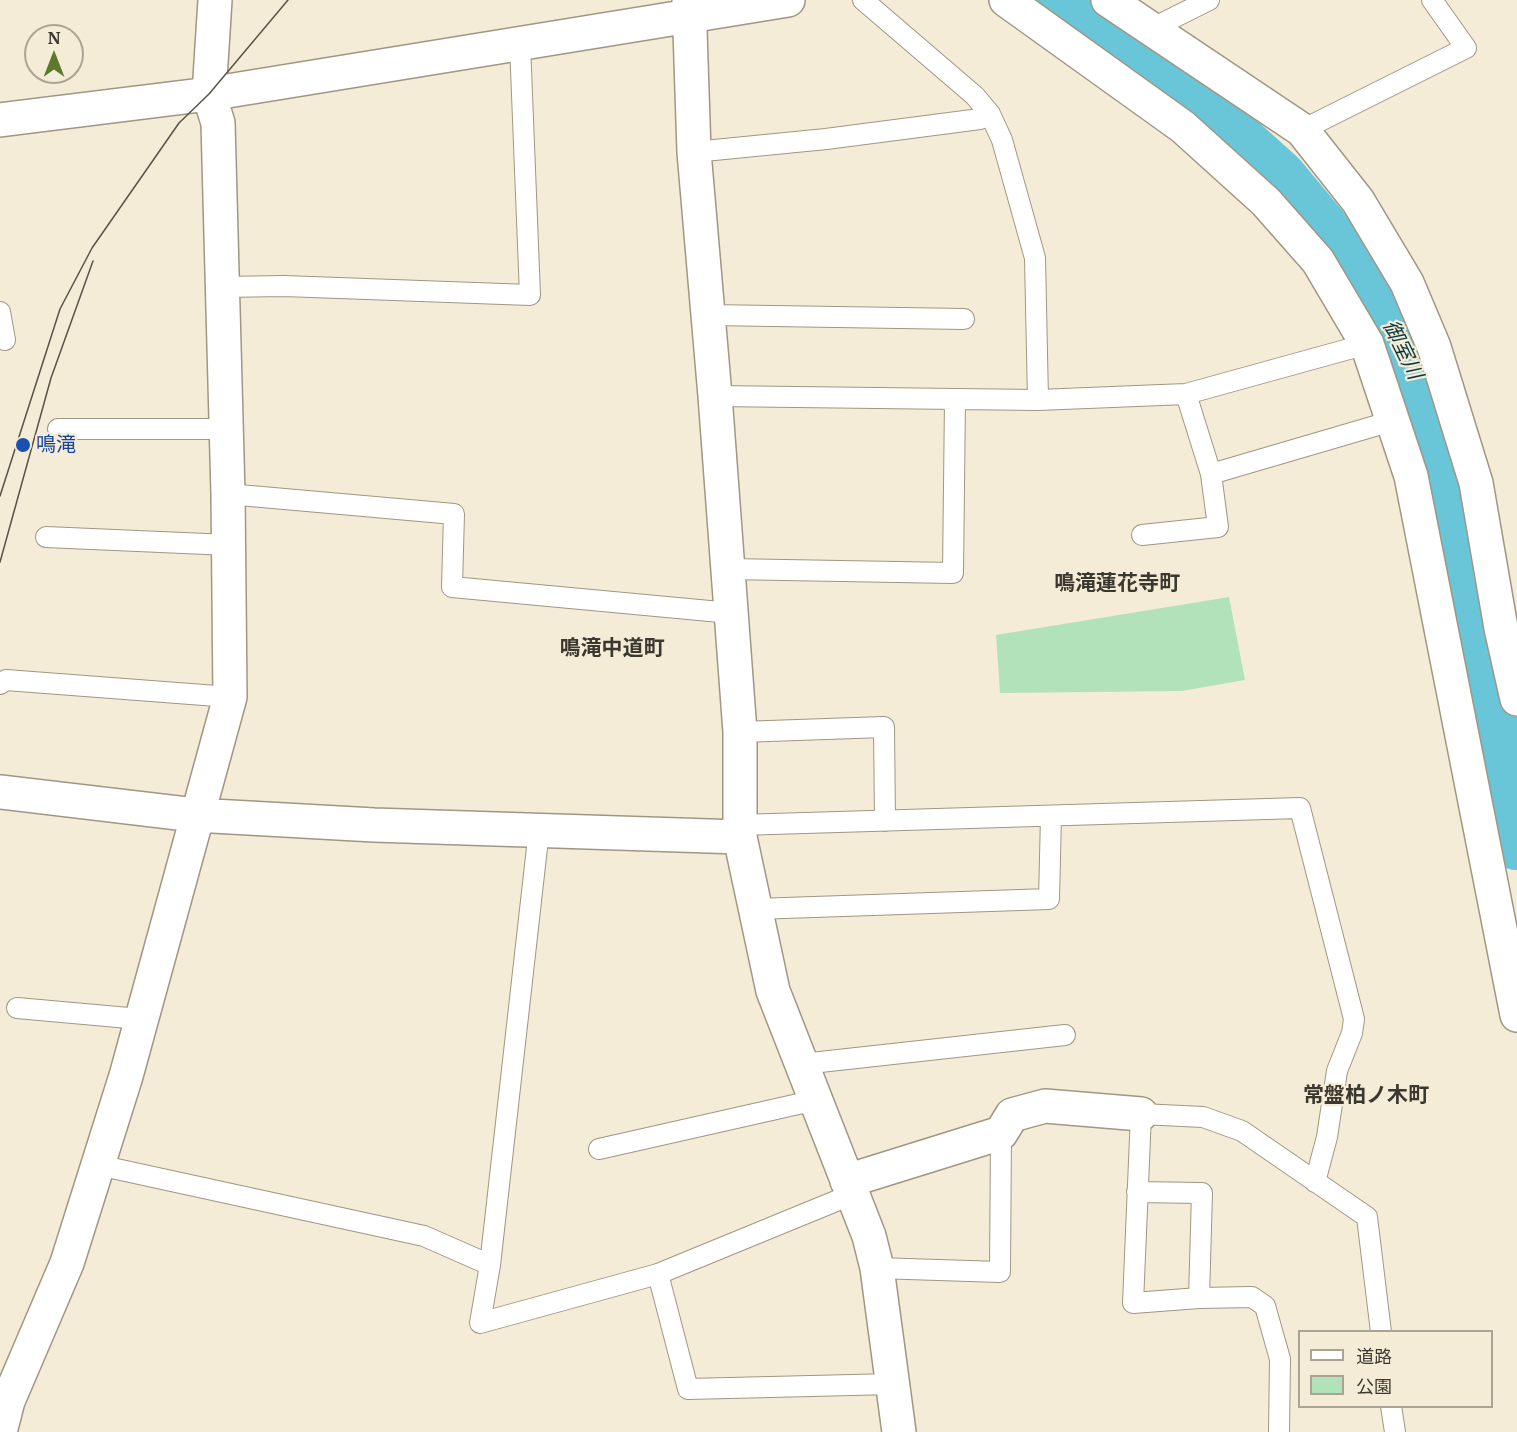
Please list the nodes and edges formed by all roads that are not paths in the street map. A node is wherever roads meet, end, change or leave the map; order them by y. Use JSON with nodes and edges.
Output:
{"nodes":[{"id":1,"x":215,"y":0,"type":"edge"},
{"id":2,"x":788,"y":0,"type":"edge"},
{"id":3,"x":863,"y":0,"type":"edge"},
{"id":4,"x":1006,"y":0,"type":"edge"},
{"id":5,"x":1108,"y":0,"type":"edge"},
{"id":6,"x":1209,"y":0,"type":"edge"},
{"id":7,"x":1432,"y":0,"type":"edge"},
{"id":8,"x":690,"y":8,"type":"edge"},
{"id":9,"x":1151,"y":29,"type":"junction"},
{"id":10,"x":520,"y":44,"type":"junction"},
{"id":11,"x":210,"y":94,"type":"junction"},
{"id":12,"x":990,"y":114,"type":"junction"},
{"id":13,"x":0,"y":120,"type":"edge"},
{"id":14,"x":1302,"y":130,"type":"junction"},
{"id":15,"x":693,"y":152,"type":"junction"},
{"id":16,"x":223,"y":287,"type":"junction"},
{"id":17,"x":0,"y":312,"type":"edge"},
{"id":18,"x":709,"y":315,"type":"junction"},
{"id":19,"x":964,"y":319,"type":"dead end"},
{"id":20,"x":6,"y":340,"type":"dead end"},
{"id":21,"x":1366,"y":344,"type":"junction"},
{"id":22,"x":1186,"y":394,"type":"junction"},
{"id":23,"x":715,"y":396,"type":"junction"},
{"id":24,"x":955,"y":399,"type":"junction"},
{"id":25,"x":1038,"y":400,"type":"junction"},
{"id":26,"x":1392,"y":420,"type":"junction"},
{"id":27,"x":58,"y":429,"type":"dead end"},
{"id":28,"x":227,"y":429,"type":"junction"},
{"id":29,"x":1211,"y":474,"type":"junction"},
{"id":30,"x":228,"y":494,"type":"junction"},
{"id":31,"x":1142,"y":535,"type":"dead end"},
{"id":32,"x":46,"y":537,"type":"dead end"},
{"id":33,"x":229,"y":545,"type":"junction"},
{"id":34,"x":728,"y":569,"type":"junction"},
{"id":35,"x":731,"y":613,"type":"junction"},
{"id":36,"x":0,"y":684,"type":"edge"},
{"id":37,"x":230,"y":697,"type":"junction"},
{"id":38,"x":1517,"y":699,"type":"edge"},
{"id":39,"x":740,"y":732,"type":"junction"},
{"id":40,"x":0,"y":792,"type":"edge"},
{"id":41,"x":195,"y":815,"type":"junction"},
{"id":42,"x":1051,"y":816,"type":"junction"},
{"id":43,"x":885,"y":821,"type":"junction"},
{"id":44,"x":539,"y":830,"type":"junction"},
{"id":45,"x":740,"y":831,"type":"junction"},
{"id":46,"x":755,"y":909,"type":"junction"},
{"id":47,"x":17,"y":1008,"type":"dead end"},
{"id":48,"x":1517,"y":1015,"type":"edge"},
{"id":49,"x":140,"y":1019,"type":"junction"},
{"id":50,"x":1065,"y":1035,"type":"dead end"},
{"id":51,"x":802,"y":1064,"type":"junction"},
{"id":52,"x":816,"y":1100,"type":"junction"},
{"id":53,"x":1141,"y":1114,"type":"junction"},
{"id":54,"x":1001,"y":1133,"type":"junction"},
{"id":55,"x":599,"y":1149,"type":"dead end"},
{"id":56,"x":98,"y":1165,"type":"junction"},
{"id":57,"x":1315,"y":1182,"type":"junction"},
{"id":58,"x":850,"y":1187,"type":"junction"},
{"id":59,"x":1137,"y":1192,"type":"junction"},
{"id":60,"x":490,"y":1265,"type":"junction"},
{"id":61,"x":878,"y":1268,"type":"junction"},
{"id":62,"x":658,"y":1274,"type":"junction"},
{"id":63,"x":1199,"y":1298,"type":"junction"},
{"id":64,"x":1381,"y":1330,"type":"edge"},
{"id":65,"x":893,"y":1384,"type":"junction"},
{"id":66,"x":1391,"y":1408,"type":"edge"},
{"id":67,"x":0,"y":1432,"type":"edge"},
{"id":68,"x":899,"y":1432,"type":"edge"},
{"id":69,"x":1279,"y":1432,"type":"edge"},
{"id":70,"x":1395,"y":1432,"type":"edge"}],
"edges":[{"from":1,"to":11,"type":"street"},
{"from":2,"to":8,"type":"street"},
{"from":3,"to":12,"type":"lane"},
{"from":4,"to":21,"type":"street"},
{"from":5,"to":9,"type":"street"},
{"from":6,"to":9,"type":"lane"},
{"from":7,"to":14,"type":"lane"},
{"from":8,"to":10,"type":"street"},
{"from":8,"to":15,"type":"street"},
{"from":9,"to":14,"type":"street"},
{"from":10,"to":11,"type":"street"},
{"from":10,"to":16,"type":"lane"},
{"from":11,"to":13,"type":"street"},
{"from":11,"to":16,"type":"street"},
{"from":12,"to":15,"type":"lane"},
{"from":12,"to":25,"type":"lane"},
{"from":14,"to":38,"type":"street"},
{"from":15,"to":18,"type":"street"},
{"from":16,"to":28,"type":"street"},
{"from":17,"to":20,"type":"lane"},
{"from":18,"to":19,"type":"lane"},
{"from":18,"to":23,"type":"street"},
{"from":21,"to":22,"type":"lane"},
{"from":21,"to":26,"type":"street"},
{"from":22,"to":25,"type":"lane"},
{"from":22,"to":29,"type":"lane"},
{"from":23,"to":24,"type":"lane"},
{"from":23,"to":34,"type":"street"},
{"from":24,"to":25,"type":"lane"},
{"from":24,"to":34,"type":"lane"},
{"from":26,"to":29,"type":"lane"},
{"from":26,"to":48,"type":"street"},
{"from":27,"to":28,"type":"lane"},
{"from":28,"to":30,"type":"street"},
{"from":29,"to":31,"type":"lane"},
{"from":30,"to":33,"type":"street"},
{"from":30,"to":35,"type":"lane"},
{"from":32,"to":33,"type":"lane"},
{"from":33,"to":37,"type":"street"},
{"from":34,"to":35,"type":"street"},
{"from":35,"to":39,"type":"street"},
{"from":36,"to":37,"type":"lane"},
{"from":37,"to":41,"type":"street"},
{"from":39,"to":43,"type":"lane"},
{"from":39,"to":45,"type":"street"},
{"from":40,"to":41,"type":"street"},
{"from":41,"to":44,"type":"street"},
{"from":41,"to":49,"type":"street"},
{"from":42,"to":43,"type":"lane"},
{"from":42,"to":46,"type":"lane"},
{"from":42,"to":57,"type":"lane"},
{"from":43,"to":45,"type":"lane"},
{"from":44,"to":45,"type":"street"},
{"from":44,"to":60,"type":"lane"},
{"from":45,"to":46,"type":"street"},
{"from":46,"to":51,"type":"street"},
{"from":47,"to":49,"type":"lane"},
{"from":49,"to":56,"type":"street"},
{"from":50,"to":51,"type":"lane"},
{"from":51,"to":52,"type":"street"},
{"from":52,"to":55,"type":"lane"},
{"from":52,"to":58,"type":"street"},
{"from":53,"to":54,"type":"street"},
{"from":53,"to":57,"type":"lane"},
{"from":53,"to":59,"type":"lane"},
{"from":54,"to":58,"type":"street"},
{"from":54,"to":61,"type":"lane"},
{"from":56,"to":60,"type":"lane"},
{"from":56,"to":67,"type":"street"},
{"from":57,"to":64,"type":"lane"},
{"from":58,"to":61,"type":"street"},
{"from":58,"to":62,"type":"lane"},
{"from":59,"to":63,"type":"lane"},
{"from":59,"to":63,"type":"lane"},
{"from":60,"to":62,"type":"lane"},
{"from":61,"to":65,"type":"street"},
{"from":62,"to":65,"type":"lane"},
{"from":63,"to":69,"type":"lane"},
{"from":65,"to":68,"type":"street"},
{"from":66,"to":70,"type":"lane"}]}
